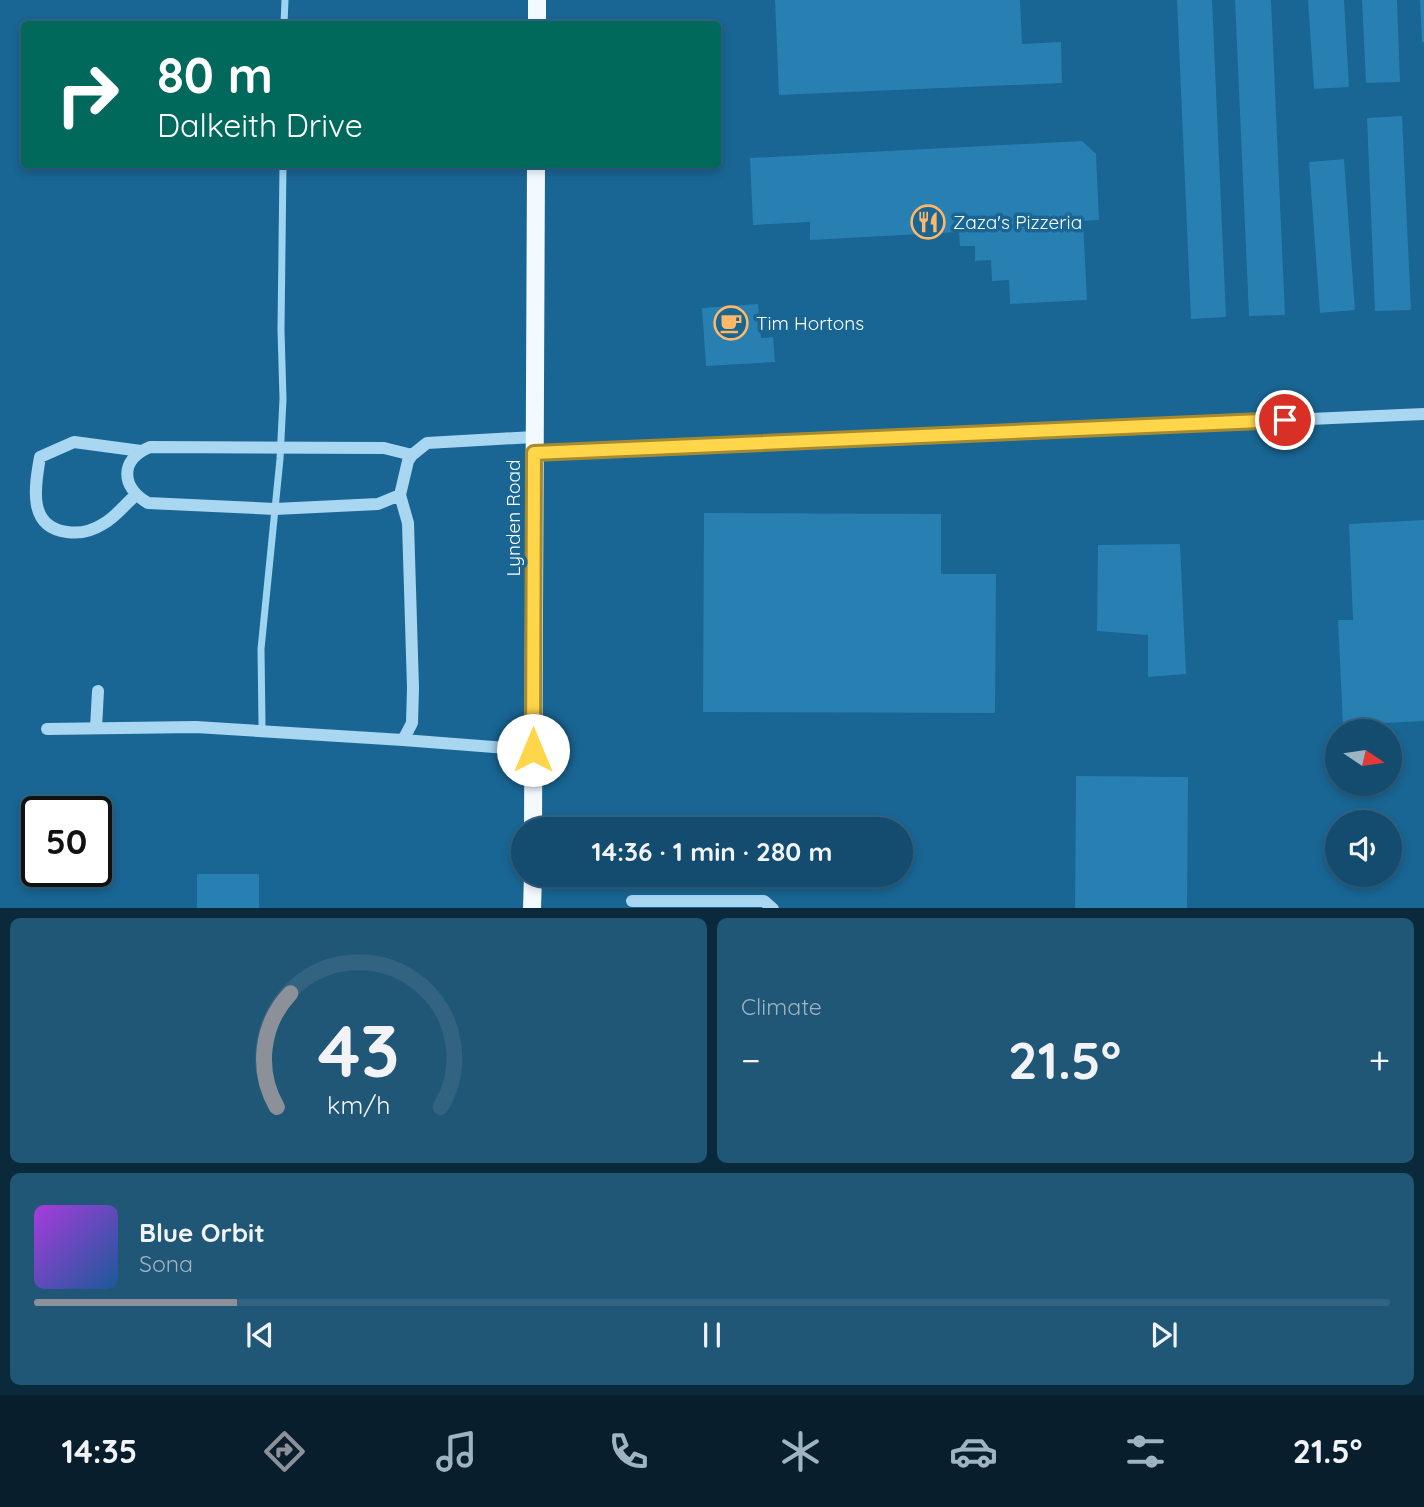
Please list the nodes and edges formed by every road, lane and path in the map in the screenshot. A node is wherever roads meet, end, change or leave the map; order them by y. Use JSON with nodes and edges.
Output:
{"nodes":[{"id":1,"x":537,"y":0,"type":"edge"},
{"id":2,"x":537,"y":21,"type":"edge"},
{"id":3,"x":536,"y":168,"type":"edge"},
{"id":4,"x":1424,"y":414,"type":"edge"},
{"id":5,"x":534,"y":445,"type":"junction"},
{"id":6,"x":141,"y":450,"type":"junction"},
{"id":7,"x":412,"y":455,"type":"junction"},
{"id":8,"x":136,"y":495,"type":"junction"},
{"id":9,"x":400,"y":495,"type":"junction"},
{"id":10,"x":98,"y":691,"type":"dead end"},
{"id":11,"x":96,"y":728,"type":"junction"},
{"id":12,"x":47,"y":729,"type":"dead end"},
{"id":13,"x":403,"y":740,"type":"junction"},
{"id":14,"x":533,"y":750,"type":"junction"},
{"id":15,"x":533,"y":817,"type":"edge"},
{"id":16,"x":533,"y":887,"type":"edge"},
{"id":17,"x":632,"y":901,"type":"dead end"},
{"id":18,"x":533,"y":908,"type":"edge"},
{"id":19,"x":773,"y":908,"type":"edge"}],
"edges":[{"from":1,"to":2,"type":"main road"},
{"from":3,"to":5,"type":"main road","name":"Lynden Road"},
{"from":4,"to":5,"type":"street"},
{"from":5,"to":7,"type":"street"},
{"from":5,"to":14,"type":"main road","name":"Lynden Road"},
{"from":6,"to":7,"type":"street"},
{"from":6,"to":8,"type":"street"},
{"from":6,"to":8,"type":"street"},
{"from":7,"to":9,"type":"street"},
{"from":8,"to":9,"type":"street"},
{"from":9,"to":13,"type":"street"},
{"from":10,"to":11,"type":"street"},
{"from":11,"to":12,"type":"street"},
{"from":11,"to":13,"type":"street"},
{"from":13,"to":14,"type":"street"},
{"from":14,"to":15,"type":"main road","name":"Lynden Road"},
{"from":16,"to":18,"type":"main road"},
{"from":17,"to":19,"type":"street"}]}
